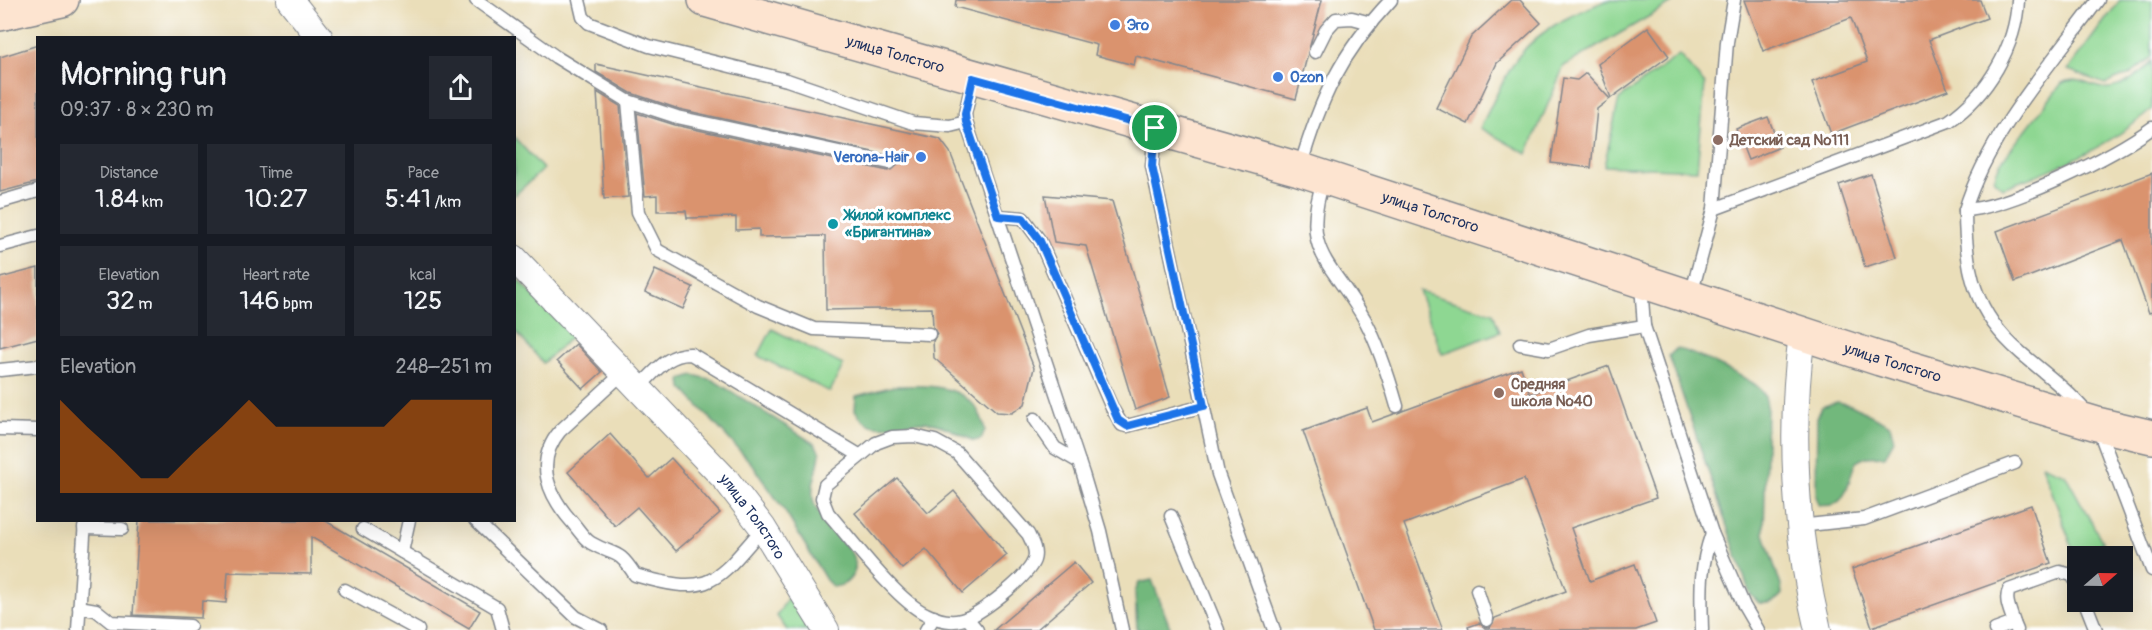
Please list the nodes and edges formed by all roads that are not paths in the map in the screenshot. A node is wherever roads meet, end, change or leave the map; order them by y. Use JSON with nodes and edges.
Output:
{"nodes":[{"id":1,"x":62,"y":0,"type":"edge"},
{"id":2,"x":476,"y":0,"type":"edge"},
{"id":3,"x":579,"y":0,"type":"edge"},
{"id":4,"x":705,"y":0,"type":"edge"},
{"id":5,"x":1391,"y":0,"type":"edge"},
{"id":6,"x":1734,"y":0,"type":"edge"},
{"id":7,"x":2018,"y":0,"type":"edge"},
{"id":8,"x":2098,"y":0,"type":"edge"},
{"id":9,"x":296,"y":1,"type":"edge"},
{"id":10,"x":0,"y":14,"type":"edge"},
{"id":11,"x":1371,"y":23,"type":"junction"},
{"id":12,"x":319,"y":36,"type":"edge"},
{"id":13,"x":1315,"y":52,"type":"dead end"},
{"id":14,"x":973,"y":78,"type":"junction"},
{"id":15,"x":628,"y":101,"type":"junction"},
{"id":16,"x":966,"y":122,"type":"junction"},
{"id":17,"x":1155,"y":128,"type":"junction"},
{"id":18,"x":2152,"y":128,"type":"edge"},
{"id":19,"x":890,"y":163,"type":"dead end"},
{"id":20,"x":1312,"y":173,"type":"junction"},
{"id":21,"x":36,"y":192,"type":"edge"},
{"id":22,"x":0,"y":202,"type":"edge"},
{"id":23,"x":1714,"y":209,"type":"junction"},
{"id":24,"x":1965,"y":210,"type":"junction"},
{"id":25,"x":998,"y":216,"type":"junction"},
{"id":26,"x":36,"y":237,"type":"edge"},
{"id":27,"x":0,"y":246,"type":"edge"},
{"id":28,"x":516,"y":260,"type":"edge"},
{"id":29,"x":1641,"y":280,"type":"junction"},
{"id":30,"x":1691,"y":297,"type":"junction"},
{"id":31,"x":1644,"y":326,"type":"junction"},
{"id":32,"x":929,"y":334,"type":"dead end"},
{"id":33,"x":1802,"y":334,"type":"junction"},
{"id":34,"x":1520,"y":344,"type":"dead end"},
{"id":35,"x":36,"y":366,"type":"edge"},
{"id":36,"x":0,"y":370,"type":"edge"},
{"id":37,"x":632,"y":380,"type":"junction"},
{"id":38,"x":1204,"y":406,"type":"junction"},
{"id":39,"x":1397,"y":406,"type":"dead end"},
{"id":40,"x":1035,"y":419,"type":"dead end"},
{"id":41,"x":2097,"y":424,"type":"junction"},
{"id":42,"x":0,"y":429,"type":"edge"},
{"id":43,"x":36,"y":430,"type":"edge"},
{"id":44,"x":2152,"y":437,"type":"edge"},
{"id":45,"x":859,"y":455,"type":"junction"},
{"id":46,"x":1079,"y":462,"type":"junction"},
{"id":47,"x":2015,"y":463,"type":"dead end"},
{"id":48,"x":1171,"y":516,"type":"dead end"},
{"id":49,"x":409,"y":522,"type":"edge"},
{"id":50,"x":478,"y":522,"type":"edge"},
{"id":51,"x":84,"y":524,"type":"edge"},
{"id":52,"x":1799,"y":526,"type":"junction"},
{"id":53,"x":763,"y":528,"type":"junction"},
{"id":54,"x":122,"y":529,"type":"dead end"},
{"id":55,"x":363,"y":529,"type":"dead end"},
{"id":56,"x":1712,"y":533,"type":"junction"},
{"id":57,"x":402,"y":552,"type":"junction"},
{"id":58,"x":2152,"y":570,"type":"edge"},
{"id":59,"x":2067,"y":574,"type":"edge"},
{"id":60,"x":345,"y":590,"type":"dead end"},
{"id":61,"x":1477,"y":590,"type":"dead end"},
{"id":62,"x":79,"y":607,"type":"junction"},
{"id":63,"x":2089,"y":612,"type":"edge"},
{"id":64,"x":934,"y":617,"type":"junction"},
{"id":65,"x":967,"y":618,"type":"junction"},
{"id":66,"x":1487,"y":620,"type":"dead end"},
{"id":67,"x":190,"y":626,"type":"dead end"},
{"id":68,"x":2015,"y":626,"type":"edge"},
{"id":69,"x":78,"y":630,"type":"edge"},
{"id":70,"x":418,"y":630,"type":"edge"},
{"id":71,"x":503,"y":630,"type":"edge"},
{"id":72,"x":601,"y":630,"type":"edge"},
{"id":73,"x":826,"y":630,"type":"edge"},
{"id":74,"x":926,"y":630,"type":"edge"},
{"id":75,"x":977,"y":630,"type":"edge"},
{"id":76,"x":1122,"y":630,"type":"edge"},
{"id":77,"x":1218,"y":630,"type":"edge"},
{"id":78,"x":1274,"y":630,"type":"edge"},
{"id":79,"x":1702,"y":630,"type":"edge"},
{"id":80,"x":1758,"y":630,"type":"edge"},
{"id":81,"x":1818,"y":630,"type":"edge"},
{"id":82,"x":1995,"y":630,"type":"edge"},
{"id":83,"x":2096,"y":630,"type":"edge"}],
"edges":[{"from":1,"to":10,"type":"main road"},
{"from":2,"to":15,"type":"lane"},
{"from":3,"to":16,"type":"lane"},
{"from":4,"to":14,"type":"main road","name":"улица Толстого"},
{"from":5,"to":11,"type":"lane"},
{"from":6,"to":23,"type":"lane"},
{"from":7,"to":23,"type":"lane"},
{"from":8,"to":24,"type":"lane"},
{"from":9,"to":12,"type":"street"},
{"from":11,"to":13,"type":"lane"},
{"from":11,"to":20,"type":"lane"},
{"from":14,"to":16,"type":"lane"},
{"from":14,"to":17,"type":"main road","name":"улица Толстого"},
{"from":15,"to":19,"type":"lane"},
{"from":15,"to":32,"type":"lane"},
{"from":16,"to":25,"type":"lane"},
{"from":17,"to":20,"type":"main road","name":"улица Толстого"},
{"from":17,"to":38,"type":"lane"},
{"from":18,"to":24,"type":"lane"},
{"from":20,"to":29,"type":"main road","name":"улица Толстого"},
{"from":20,"to":39,"type":"lane"},
{"from":21,"to":22,"type":"lane"},
{"from":23,"to":30,"type":"lane"},
{"from":24,"to":41,"type":"lane"},
{"from":25,"to":38,"type":"lane"},
{"from":25,"to":46,"type":"lane"},
{"from":26,"to":27,"type":"lane"},
{"from":28,"to":37,"type":"street","name":"улица Толстого"},
{"from":29,"to":30,"type":"main road","name":"улица Толстого"},
{"from":29,"to":31,"type":"lane"},
{"from":30,"to":33,"type":"main road","name":"улица Толстого"},
{"from":31,"to":34,"type":"lane"},
{"from":31,"to":56,"type":"lane"},
{"from":33,"to":41,"type":"main road","name":"улица Толстого"},
{"from":33,"to":52,"type":"street"},
{"from":35,"to":36,"type":"lane"},
{"from":37,"to":45,"type":"lane"},
{"from":37,"to":53,"type":"street","name":"улица Толстого"},
{"from":37,"to":53,"type":"lane"},
{"from":38,"to":78,"type":"lane"},
{"from":40,"to":46,"type":"lane"},
{"from":41,"to":44,"type":"main road","name":"улица Толстого"},
{"from":41,"to":58,"type":"lane"},
{"from":42,"to":43,"type":"lane"},
{"from":45,"to":64,"type":"lane"},
{"from":45,"to":65,"type":"lane"},
{"from":46,"to":76,"type":"lane"},
{"from":47,"to":52,"type":"lane"},
{"from":48,"to":77,"type":"lane"},
{"from":49,"to":57,"type":"lane"},
{"from":50,"to":72,"type":"lane"},
{"from":51,"to":54,"type":"lane"},
{"from":51,"to":62,"type":"lane"},
{"from":52,"to":81,"type":"street"},
{"from":53,"to":73,"type":"street","name":"улица Толстого"},
{"from":55,"to":57,"type":"lane"},
{"from":56,"to":79,"type":"lane"},
{"from":56,"to":80,"type":"lane"},
{"from":57,"to":71,"type":"lane"},
{"from":59,"to":68,"type":"lane"},
{"from":60,"to":70,"type":"lane"},
{"from":61,"to":66,"type":"lane"},
{"from":62,"to":67,"type":"lane"},
{"from":62,"to":69,"type":"lane"},
{"from":63,"to":83,"type":"lane"},
{"from":64,"to":65,"type":"lane"},
{"from":64,"to":74,"type":"lane"},
{"from":65,"to":75,"type":"lane"},
{"from":68,"to":82,"type":"lane"}]}
